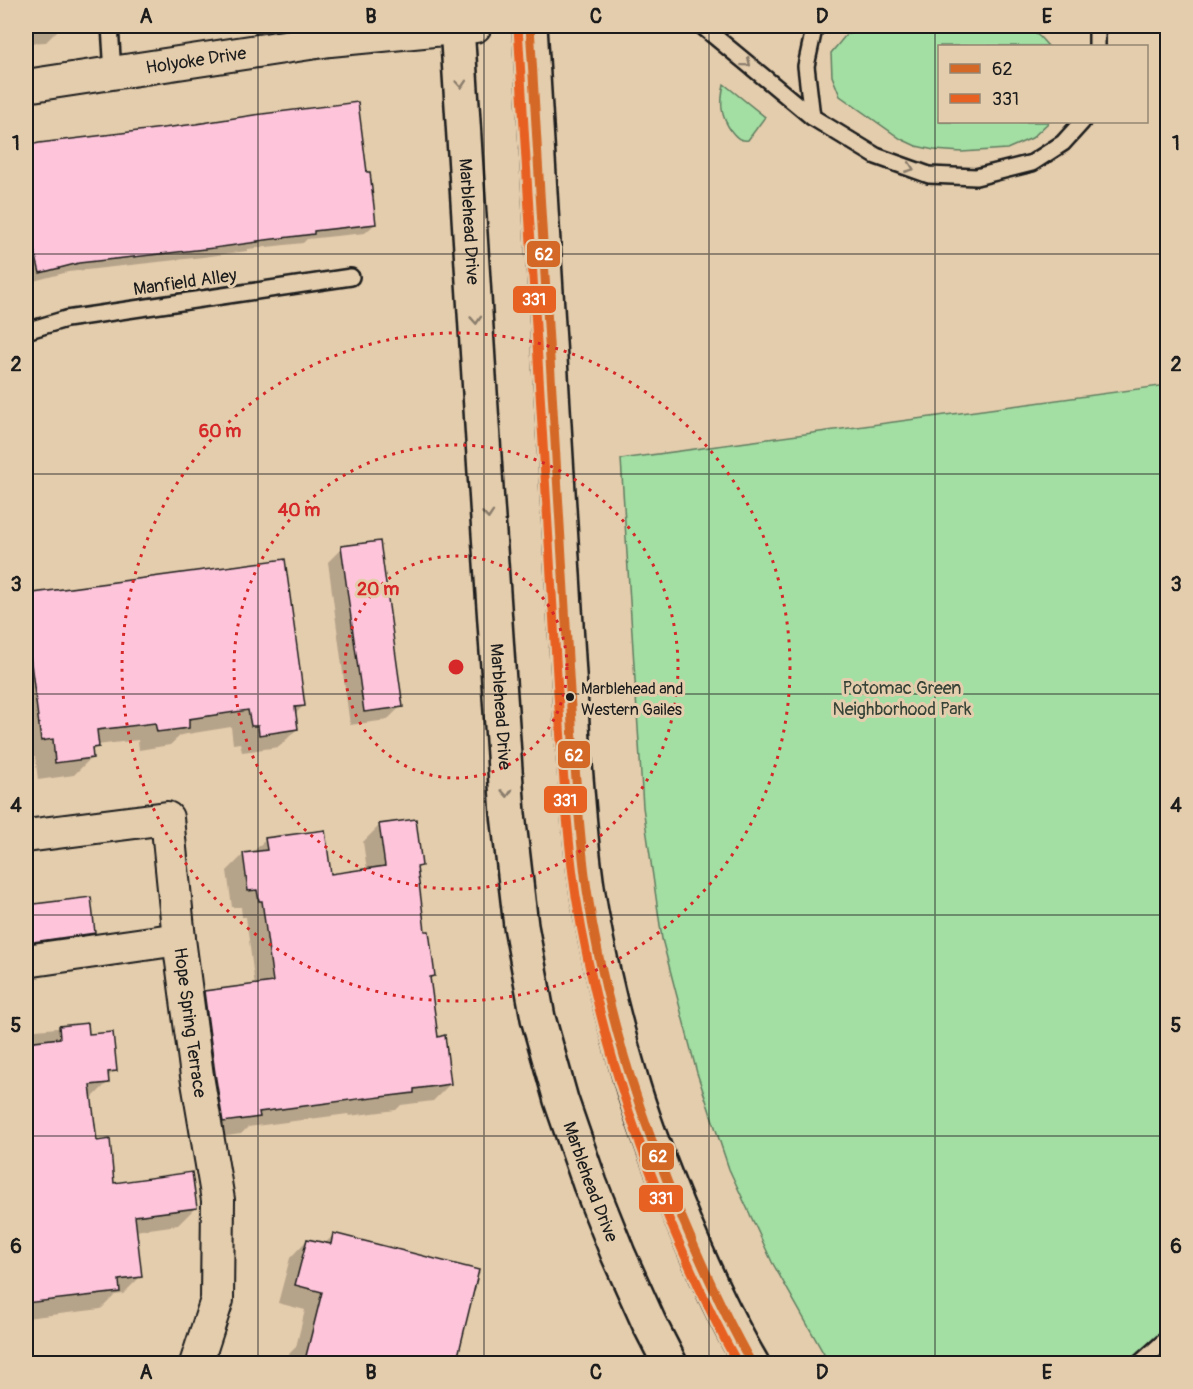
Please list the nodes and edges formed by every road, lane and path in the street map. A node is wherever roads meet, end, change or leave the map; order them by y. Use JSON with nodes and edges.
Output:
{"nodes":[{"id":1,"x":110,"y":26,"type":"edge"},
{"id":2,"x":463,"y":26,"type":"edge"},
{"id":3,"x":531,"y":26,"type":"edge"},
{"id":4,"x":702,"y":26,"type":"edge"},
{"id":5,"x":818,"y":26,"type":"edge"},
{"id":6,"x":1097,"y":26,"type":"edge"},
{"id":7,"x":329,"y":33,"type":"edge"},
{"id":8,"x":1097,"y":45,"type":"edge"},
{"id":9,"x":113,"y":73,"type":"junction"},
{"id":10,"x":26,"y":86,"type":"edge"},
{"id":11,"x":812,"y":117,"type":"junction"},
{"id":12,"x":1081,"y":123,"type":"edge"},
{"id":13,"x":351,"y":277,"type":"dead end"},
{"id":14,"x":26,"y":331,"type":"edge"},
{"id":15,"x":26,"y":836,"type":"edge"},
{"id":16,"x":179,"y":939,"type":"junction"},
{"id":17,"x":26,"y":961,"type":"edge"},
{"id":18,"x":1167,"y":1338,"type":"edge"},
{"id":19,"x":196,"y":1364,"type":"edge"},
{"id":20,"x":670,"y":1364,"type":"edge"},
{"id":21,"x":752,"y":1364,"type":"edge"},
{"id":22,"x":1138,"y":1364,"type":"edge"}],
"edges":[{"from":1,"to":9,"type":"lane"},
{"from":2,"to":7,"type":"street","name":"Holyoke Drive"},
{"from":2,"to":20,"type":"street","name":"Marblehead Drive","one_way":true},
{"from":3,"to":21,"type":"street"},
{"from":4,"to":11,"type":"lane","one_way":true},
{"from":5,"to":11,"type":"lane"},
{"from":6,"to":8,"type":"lane"},
{"from":7,"to":9,"type":"street","name":"Holyoke Drive"},
{"from":9,"to":10,"type":"street","name":"Holyoke Drive"},
{"from":11,"to":12,"type":"lane","one_way":true},
{"from":13,"to":14,"type":"lane","name":"Manfield Alley"},
{"from":15,"to":16,"type":"street","name":"Hope Spring Terrace"},
{"from":16,"to":17,"type":"street"},
{"from":16,"to":19,"type":"street","name":"Hope Spring Terrace"},
{"from":18,"to":22,"type":"lane"}]}
